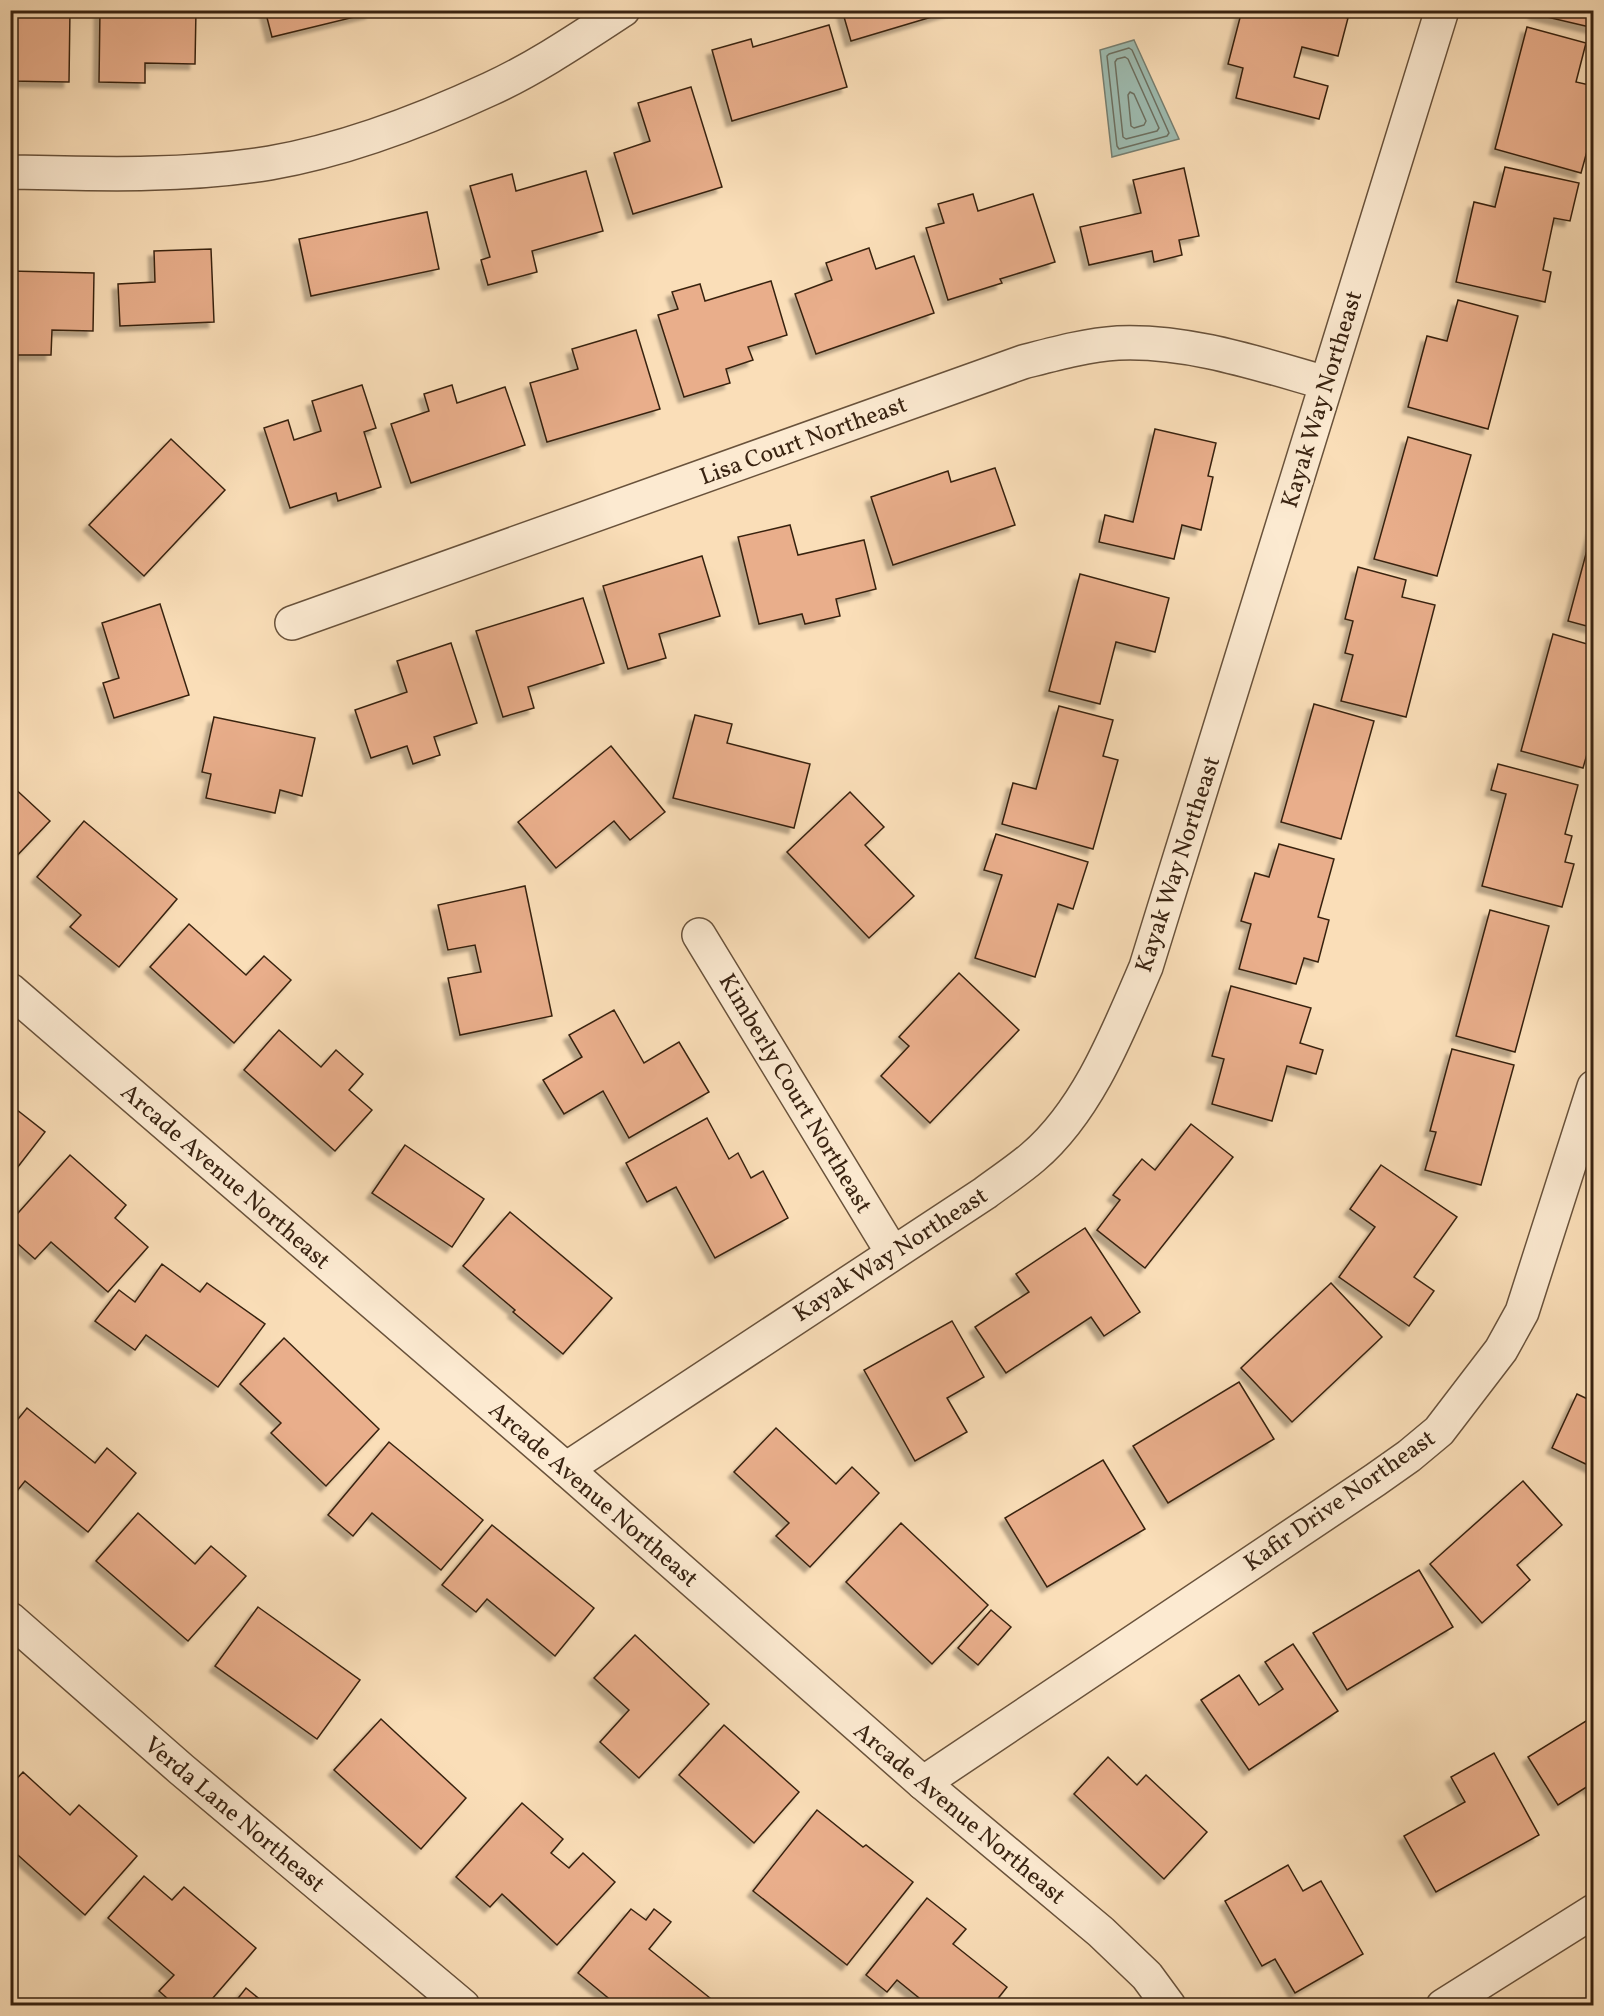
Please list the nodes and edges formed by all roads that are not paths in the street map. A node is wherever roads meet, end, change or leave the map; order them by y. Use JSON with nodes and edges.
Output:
{"nodes":[{"id":1,"x":623,"y":10,"type":"edge"},
{"id":2,"x":1442,"y":10,"type":"edge"},
{"id":3,"x":10,"y":172,"type":"edge"},
{"id":4,"x":1326,"y":382,"type":"junction"},
{"id":5,"x":292,"y":623,"type":"dead end"},
{"id":6,"x":699,"y":935,"type":"dead end"},
{"id":7,"x":10,"y":990,"type":"edge"},
{"id":8,"x":1593,"y":1087,"type":"edge"},
{"id":9,"x":892,"y":1252,"type":"junction"},
{"id":10,"x":566,"y":1469,"type":"junction"},
{"id":11,"x":10,"y":1619,"type":"edge"},
{"id":12,"x":922,"y":1783,"type":"junction"},
{"id":13,"x":1593,"y":1911,"type":"edge"},
{"id":14,"x":463,"y":2006,"type":"edge"},
{"id":15,"x":1169,"y":2006,"type":"edge"},
{"id":16,"x":1443,"y":2006,"type":"edge"}],
"edges":[{"from":1,"to":3,"type":"street"},
{"from":2,"to":4,"type":"street","name":"Kayak Way Northeast"},
{"from":4,"to":5,"type":"street","name":"Lisa Court Northeast"},
{"from":4,"to":9,"type":"street","name":"Kayak Way Northeast"},
{"from":6,"to":9,"type":"street","name":"Kimberly Court Northeast"},
{"from":7,"to":10,"type":"street","name":"Arcade Avenue Northeast"},
{"from":8,"to":12,"type":"street","name":"Kafir Drive Northeast"},
{"from":9,"to":10,"type":"street","name":"Kayak Way Northeast"},
{"from":10,"to":12,"type":"street","name":"Arcade Avenue Northeast"},
{"from":11,"to":14,"type":"street","name":"Verda Lane Northeast"},
{"from":12,"to":15,"type":"street","name":"Arcade Avenue Northeast"},
{"from":13,"to":16,"type":"street"}]}
